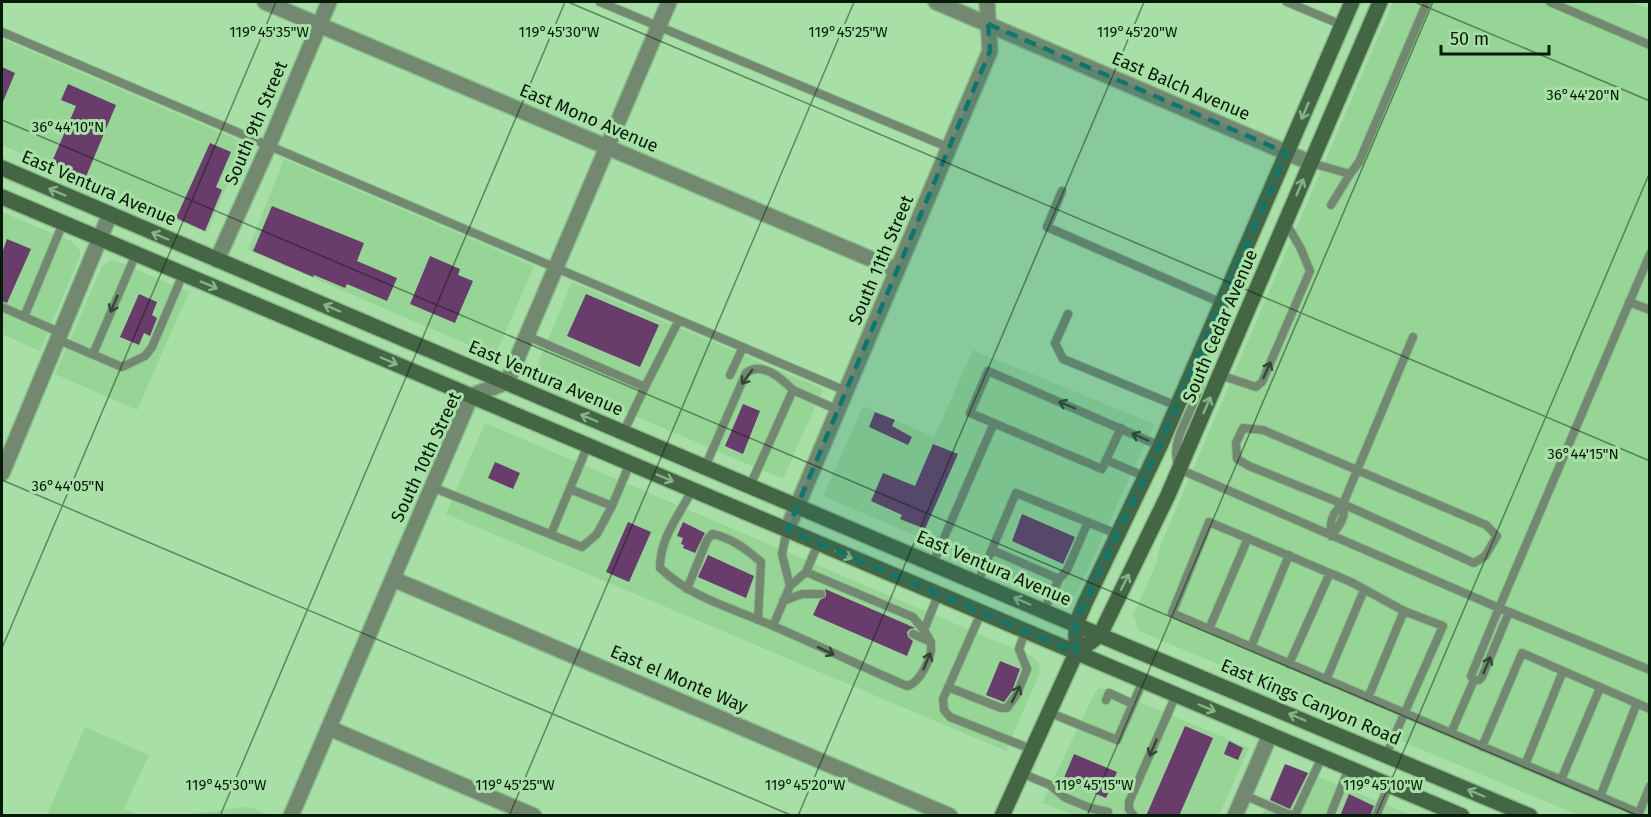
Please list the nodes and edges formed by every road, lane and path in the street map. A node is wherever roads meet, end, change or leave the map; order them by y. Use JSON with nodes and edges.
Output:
{"nodes":[{"id":1,"x":265,"y":2,"type":"edge"},
{"id":2,"x":329,"y":2,"type":"edge"},
{"id":3,"x":600,"y":2,"type":"edge"},
{"id":4,"x":669,"y":2,"type":"edge"},
{"id":5,"x":936,"y":2,"type":"edge"},
{"id":6,"x":987,"y":2,"type":"edge"},
{"id":7,"x":1287,"y":2,"type":"edge"},
{"id":8,"x":1352,"y":2,"type":"edge"},
{"id":9,"x":1380,"y":2,"type":"edge"},
{"id":10,"x":1427,"y":2,"type":"edge"},
{"id":11,"x":1550,"y":2,"type":"edge"},
{"id":12,"x":988,"y":24,"type":"junction"},
{"id":13,"x":320,"y":25,"type":"junction"},
{"id":14,"x":1342,"y":25,"type":"junction"},
{"id":15,"x":659,"y":26,"type":"junction"},
{"id":16,"x":2,"y":32,"type":"edge"},
{"id":17,"x":1650,"y":45,"type":"edge"},
{"id":18,"x":268,"y":147,"type":"junction"},
{"id":19,"x":607,"y":147,"type":"junction"},
{"id":20,"x":950,"y":149,"type":"junction"},
{"id":21,"x":1287,"y":153,"type":"junction"},
{"id":22,"x":1311,"y":163,"type":"junction"},
{"id":23,"x":2,"y":168,"type":"edge"},
{"id":24,"x":1350,"y":174,"type":"junction"},
{"id":25,"x":1062,"y":191,"type":"dead end"},
{"id":26,"x":2,"y":198,"type":"edge"},
{"id":27,"x":1331,"y":205,"type":"dead end"},
{"id":28,"x":110,"y":214,"type":"junction"},
{"id":29,"x":1285,"y":222,"type":"junction"},
{"id":30,"x":63,"y":223,"type":"junction"},
{"id":31,"x":100,"y":238,"type":"junction"},
{"id":32,"x":136,"y":254,"type":"junction"},
{"id":33,"x":1650,"y":254,"type":"edge"},
{"id":34,"x":217,"y":260,"type":"junction"},
{"id":35,"x":556,"y":267,"type":"junction"},
{"id":36,"x":897,"y":270,"type":"junction"},
{"id":37,"x":183,"y":274,"type":"junction"},
{"id":38,"x":1629,"y":302,"type":"junction"},
{"id":39,"x":1222,"y":303,"type":"junction"},
{"id":40,"x":2,"y":307,"type":"edge"},
{"id":41,"x":1650,"y":310,"type":"edge"},
{"id":42,"x":1068,"y":314,"type":"dead end"},
{"id":43,"x":24,"y":316,"type":"junction"},
{"id":44,"x":679,"y":320,"type":"junction"},
{"id":45,"x":527,"y":336,"type":"junction"},
{"id":46,"x":60,"y":337,"type":"junction"},
{"id":47,"x":1413,"y":337,"type":"dead end"},
{"id":48,"x":742,"y":347,"type":"junction"},
{"id":49,"x":1200,"y":353,"type":"junction"},
{"id":50,"x":93,"y":354,"type":"junction"},
{"id":51,"x":730,"y":375,"type":"dead end"},
{"id":52,"x":1220,"y":375,"type":"junction"},
{"id":53,"x":507,"y":382,"type":"junction"},
{"id":54,"x":645,"y":387,"type":"junction"},
{"id":55,"x":794,"y":390,"type":"junction"},
{"id":56,"x":846,"y":391,"type":"junction"},
{"id":57,"x":471,"y":396,"type":"junction"},
{"id":58,"x":1177,"y":406,"type":"junction"},
{"id":59,"x":838,"y":410,"type":"junction"},
{"id":60,"x":994,"y":423,"type":"junction"},
{"id":61,"x":1121,"y":428,"type":"junction"},
{"id":62,"x":623,"y":433,"type":"junction"},
{"id":63,"x":588,"y":445,"type":"junction"},
{"id":64,"x":1160,"y":446,"type":"junction"},
{"id":65,"x":1106,"y":460,"type":"junction"},
{"id":66,"x":630,"y":463,"type":"junction"},
{"id":67,"x":705,"y":467,"type":"junction"},
{"id":68,"x":1179,"y":469,"type":"junction"},
{"id":69,"x":1357,"y":470,"type":"junction"},
{"id":70,"x":2,"y":473,"type":"edge"},
{"id":71,"x":1144,"y":476,"type":"junction"},
{"id":72,"x":750,"y":486,"type":"junction"},
{"id":73,"x":432,"y":487,"type":"junction"},
{"id":74,"x":570,"y":489,"type":"junction"},
{"id":75,"x":692,"y":490,"type":"junction"},
{"id":76,"x":1343,"y":504,"type":"junction"},
{"id":77,"x":612,"y":506,"type":"junction"},
{"id":78,"x":797,"y":507,"type":"junction"},
{"id":79,"x":1088,"y":522,"type":"junction"},
{"id":80,"x":787,"y":530,"type":"junction"},
{"id":81,"x":551,"y":534,"type":"junction"},
{"id":82,"x":1117,"y":534,"type":"junction"},
{"id":83,"x":1331,"y":536,"type":"junction"},
{"id":84,"x":1248,"y":538,"type":"junction"},
{"id":85,"x":818,"y":544,"type":"junction"},
{"id":86,"x":992,"y":550,"type":"junction"},
{"id":87,"x":1289,"y":555,"type":"junction"},
{"id":88,"x":933,"y":563,"type":"junction"},
{"id":89,"x":806,"y":572,"type":"junction"},
{"id":90,"x":1329,"y":573,"type":"junction"},
{"id":91,"x":393,"y":579,"type":"junction"},
{"id":92,"x":1059,"y":579,"type":"junction"},
{"id":93,"x":978,"y":582,"type":"junction"},
{"id":94,"x":789,"y":586,"type":"junction"},
{"id":95,"x":687,"y":589,"type":"junction"},
{"id":96,"x":1364,"y":590,"type":"junction"},
{"id":97,"x":821,"y":594,"type":"dead end"},
{"id":98,"x":938,"y":595,"type":"junction"},
{"id":99,"x":783,"y":601,"type":"junction"},
{"id":100,"x":1499,"y":608,"type":"junction"},
{"id":101,"x":1044,"y":610,"type":"junction"},
{"id":102,"x":1404,"y":611,"type":"junction"},
{"id":103,"x":1509,"y":612,"type":"junction"},
{"id":104,"x":981,"y":613,"type":"junction"},
{"id":105,"x":758,"y":620,"type":"junction"},
{"id":106,"x":1076,"y":624,"type":"junction"},
{"id":107,"x":773,"y":626,"type":"junction"},
{"id":108,"x":1209,"y":629,"type":"junction"},
{"id":109,"x":924,"y":630,"type":"junction"},
{"id":110,"x":1025,"y":632,"type":"junction"},
{"id":111,"x":913,"y":634,"type":"dead end"},
{"id":112,"x":1100,"y":635,"type":"junction"},
{"id":113,"x":931,"y":642,"type":"junction"},
{"id":114,"x":1251,"y":647,"type":"junction"},
{"id":115,"x":1076,"y":653,"type":"junction"},
{"id":116,"x":1289,"y":664,"type":"junction"},
{"id":117,"x":1650,"y":670,"type":"edge"},
{"id":118,"x":1563,"y":671,"type":"junction"},
{"id":119,"x":1326,"y":680,"type":"junction"},
{"id":120,"x":1474,"y":680,"type":"junction"},
{"id":121,"x":1143,"y":681,"type":"junction"},
{"id":122,"x":948,"y":687,"type":"junction"},
{"id":123,"x":1600,"y":688,"type":"junction"},
{"id":124,"x":1176,"y":695,"type":"junction"},
{"id":125,"x":1368,"y":698,"type":"junction"},
{"id":126,"x":1106,"y":700,"type":"dead end"},
{"id":127,"x":1133,"y":704,"type":"junction"},
{"id":128,"x":1637,"y":704,"type":"junction"},
{"id":129,"x":1650,"y":709,"type":"edge"},
{"id":130,"x":1048,"y":712,"type":"junction"},
{"id":131,"x":1404,"y":713,"type":"junction"},
{"id":132,"x":1096,"y":721,"type":"dead end"},
{"id":133,"x":329,"y":728,"type":"junction"},
{"id":134,"x":1092,"y":730,"type":"junction"},
{"id":135,"x":1451,"y":733,"type":"junction"},
{"id":136,"x":1270,"y":735,"type":"junction"},
{"id":137,"x":1482,"y":747,"type":"junction"},
{"id":138,"x":1031,"y":749,"type":"junction"},
{"id":139,"x":1386,"y":755,"type":"junction"},
{"id":140,"x":1322,"y":757,"type":"junction"},
{"id":141,"x":1525,"y":765,"type":"junction"},
{"id":142,"x":1349,"y":768,"type":"junction"},
{"id":143,"x":1021,"y":773,"type":"junction"},
{"id":144,"x":1561,"y":780,"type":"junction"},
{"id":145,"x":1389,"y":785,"type":"junction"},
{"id":146,"x":1650,"y":786,"type":"edge"},
{"id":147,"x":1244,"y":795,"type":"junction"},
{"id":148,"x":1600,"y":797,"type":"junction"},
{"id":149,"x":1108,"y":813,"type":"dead end"},
{"id":150,"x":291,"y":816,"type":"edge"},
{"id":151,"x":534,"y":816,"type":"edge"},
{"id":152,"x":950,"y":816,"type":"edge"},
{"id":153,"x":1002,"y":816,"type":"edge"},
{"id":154,"x":1134,"y":816,"type":"edge"},
{"id":155,"x":1235,"y":816,"type":"edge"},
{"id":156,"x":1330,"y":816,"type":"edge"},
{"id":157,"x":1376,"y":816,"type":"edge"},
{"id":158,"x":1462,"y":816,"type":"edge"},
{"id":159,"x":1530,"y":816,"type":"edge"}],
"edges":[{"from":1,"to":13,"type":"street","name":"East Mono Avenue"},
{"from":2,"to":13,"type":"street","name":"South 9th Street"},
{"from":3,"to":15,"type":"lane"},
{"from":4,"to":15,"type":"street"},
{"from":5,"to":12,"type":"street","name":"East Balch Avenue"},
{"from":6,"to":12,"type":"street","name":"South 11th Street"},
{"from":7,"to":14,"type":"lane"},
{"from":8,"to":14,"type":"main road","name":"South Cedar Avenue"},
{"from":9,"to":22,"type":"main road","name":"South Cedar Avenue"},
{"from":10,"to":24,"type":"lane"},
{"from":11,"to":17,"type":"lane"},
{"from":12,"to":20,"type":"street","name":"South 11th Street"},
{"from":12,"to":21,"type":"street","name":"East Balch Avenue"},
{"from":13,"to":18,"type":"street","name":"South 9th Street"},
{"from":13,"to":19,"type":"street","name":"East Mono Avenue"},
{"from":14,"to":21,"type":"main road","name":"South Cedar Avenue","one_way":true},
{"from":15,"to":19,"type":"street"},
{"from":15,"to":20,"type":"lane"},
{"from":16,"to":18,"type":"lane"},
{"from":18,"to":34,"type":"street","name":"South 9th Street"},
{"from":18,"to":35,"type":"lane"},
{"from":19,"to":35,"type":"street"},
{"from":19,"to":36,"type":"street","name":"East Mono Avenue"},
{"from":20,"to":36,"type":"street","name":"South 11th Street"},
{"from":21,"to":22,"type":"street","name":"East Balch Avenue"},
{"from":21,"to":39,"type":"main road","name":"South Cedar Avenue"},
{"from":22,"to":24,"type":"lane"},
{"from":29,"to":22,"type":"main road","name":"South Cedar Avenue","one_way":true},
{"from":28,"to":23,"type":"main road","name":"East Ventura Avenue","one_way":true},
{"from":24,"to":27,"type":"lane"},
{"from":25,"to":39,"type":"lane"},
{"from":26,"to":30,"type":"main road"},
{"from":28,"to":31,"type":"street"},
{"from":34,"to":28,"type":"main road","name":"East Ventura Avenue","one_way":true},
{"from":29,"to":52,"type":"main road","name":"South Cedar Avenue"},
{"from":52,"to":29,"type":"lane","one_way":true},
{"from":30,"to":31,"type":"main road"},
{"from":30,"to":43,"type":"lane"},
{"from":31,"to":32,"type":"main road"},
{"from":31,"to":46,"type":"street"},
{"from":32,"to":37,"type":"main road"},
{"from":32,"to":50,"type":"lane","one_way":true},
{"from":33,"to":38,"type":"lane"},
{"from":53,"to":34,"type":"main road","name":"East Ventura Avenue","one_way":true},
{"from":35,"to":44,"type":"lane"},
{"from":35,"to":45,"type":"street"},
{"from":36,"to":56,"type":"street","name":"South 11th Street"},
{"from":37,"to":50,"type":"lane"},
{"from":37,"to":57,"type":"main road","one_way":true},
{"from":38,"to":41,"type":"lane"},
{"from":38,"to":100,"type":"lane"},
{"from":39,"to":49,"type":"main road","name":"South Cedar Avenue"},
{"from":40,"to":43,"type":"lane"},
{"from":42,"to":58,"type":"lane"},
{"from":43,"to":46,"type":"lane"},
{"from":44,"to":48,"type":"lane"},
{"from":44,"to":54,"type":"lane"},
{"from":45,"to":53,"type":"street"},
{"from":45,"to":54,"type":"lane"},
{"from":46,"to":50,"type":"lane"},
{"from":46,"to":70,"type":"street"},
{"from":47,"to":69,"type":"lane"},
{"from":48,"to":51,"type":"lane"},
{"from":48,"to":56,"type":"lane"},
{"from":49,"to":58,"type":"main road","name":"South Cedar Avenue"},
{"from":49,"to":68,"type":"lane"},
{"from":68,"to":52,"type":"main road","name":"South Cedar Avenue","one_way":true},
{"from":53,"to":57,"type":"street","name":"South 10th Street"},
{"from":62,"to":53,"type":"main road","name":"East Ventura Avenue","one_way":true},
{"from":54,"to":62,"type":"lane"},
{"from":55,"to":59,"type":"lane"},
{"from":55,"to":67,"type":"lane","one_way":true},
{"from":55,"to":72,"type":"lane"},
{"from":56,"to":59,"type":"street","name":"South 11th Street"},
{"from":57,"to":63,"type":"main road"},
{"from":57,"to":73,"type":"street","name":"South 10th Street"},
{"from":58,"to":64,"type":"main road","name":"South Cedar Avenue"},
{"from":59,"to":78,"type":"street","name":"South 11th Street"},
{"from":61,"to":60,"type":"lane","one_way":true},
{"from":60,"to":65,"type":"lane"},
{"from":60,"to":88,"type":"lane"},
{"from":64,"to":61,"type":"lane","one_way":true},
{"from":61,"to":65,"type":"lane"},
{"from":62,"to":67,"type":"main road","name":"East Ventura Avenue"},
{"from":63,"to":66,"type":"main road"},
{"from":63,"to":74,"type":"lane"},
{"from":64,"to":71,"type":"main road","name":"South Cedar Avenue"},
{"from":65,"to":71,"type":"lane"},
{"from":66,"to":75,"type":"main road","one_way":true},
{"from":66,"to":77,"type":"lane"},
{"from":67,"to":72,"type":"main road","name":"East Ventura Avenue"},
{"from":68,"to":83,"type":"lane"},
{"from":112,"to":68,"type":"main road","name":"South Cedar Avenue","one_way":true},
{"from":69,"to":76,"type":"lane"},
{"from":69,"to":76,"type":"lane"},
{"from":69,"to":76,"type":"lane"},
{"from":71,"to":82,"type":"main road","name":"South Cedar Avenue"},
{"from":72,"to":78,"type":"main road","name":"East Ventura Avenue"},
{"from":73,"to":81,"type":"lane"},
{"from":73,"to":91,"type":"street","name":"South 10th Street"},
{"from":74,"to":77,"type":"lane"},
{"from":74,"to":81,"type":"lane"},
{"from":75,"to":80,"type":"main road"},
{"from":75,"to":95,"type":"lane"},
{"from":76,"to":83,"type":"lane"},
{"from":77,"to":81,"type":"lane"},
{"from":78,"to":80,"type":"street","name":"South 11th Street"},
{"from":78,"to":88,"type":"main road","name":"East Ventura Avenue"},
{"from":79,"to":82,"type":"lane"},
{"from":79,"to":86,"type":"lane"},
{"from":79,"to":92,"type":"lane"},
{"from":80,"to":85,"type":"main road"},
{"from":80,"to":94,"type":"lane"},
{"from":82,"to":106,"type":"main road","name":"South Cedar Avenue"},
{"from":83,"to":100,"type":"lane"},
{"from":84,"to":87,"type":"lane"},
{"from":84,"to":108,"type":"lane"},
{"from":84,"to":108,"type":"lane"},
{"from":85,"to":89,"type":"lane"},
{"from":85,"to":98,"type":"main road","one_way":true},
{"from":86,"to":92,"type":"lane"},
{"from":86,"to":93,"type":"lane"},
{"from":87,"to":90,"type":"lane"},
{"from":87,"to":114,"type":"lane"},
{"from":88,"to":93,"type":"main road","name":"East Ventura Avenue"},
{"from":89,"to":94,"type":"lane"},
{"from":89,"to":109,"type":"lane"},
{"from":90,"to":96,"type":"lane"},
{"from":90,"to":116,"type":"lane"},
{"from":91,"to":133,"type":"street","name":"South 10th Street"},
{"from":91,"to":152,"type":"street","name":"East el Monte Way"},
{"from":92,"to":101,"type":"lane"},
{"from":101,"to":93,"type":"main road","name":"East Ventura Avenue","one_way":true},
{"from":94,"to":99,"type":"lane"},
{"from":95,"to":105,"type":"lane"},
{"from":95,"to":105,"type":"lane"},
{"from":96,"to":102,"type":"lane"},
{"from":96,"to":119,"type":"lane"},
{"from":97,"to":99,"type":"lane"},
{"from":98,"to":104,"type":"main road"},
{"from":98,"to":109,"type":"lane"},
{"from":99,"to":107,"type":"lane"},
{"from":100,"to":103,"type":"lane"},
{"from":100,"to":120,"type":"lane"},
{"from":101,"to":106,"type":"main road","name":"East Ventura Avenue"},
{"from":102,"to":125,"type":"lane"},
{"from":102,"to":131,"type":"lane"},
{"from":103,"to":117,"type":"lane"},
{"from":120,"to":103,"type":"lane","one_way":true},
{"from":104,"to":110,"type":"main road"},
{"from":104,"to":122,"type":"lane"},
{"from":105,"to":107,"type":"lane"},
{"from":106,"to":112,"type":"main road","name":"East Kings Canyon Road"},
{"from":106,"to":115,"type":"main road","name":"South Cedar Avenue"},
{"from":107,"to":113,"type":"lane","one_way":true},
{"from":108,"to":114,"type":"lane"},
{"from":109,"to":113,"type":"lane"},
{"from":110,"to":115,"type":"main road"},
{"from":122,"to":110,"type":"lane","one_way":true},
{"from":111,"to":113,"type":"lane"},
{"from":112,"to":115,"type":"main road","name":"South Cedar Avenue"},
{"from":139,"to":112,"type":"main road","name":"East Kings Canyon Road","one_way":true},
{"from":114,"to":116,"type":"lane"},
{"from":115,"to":121,"type":"main road"},
{"from":115,"to":130,"type":"main road","name":"South Cedar Avenue"},
{"from":116,"to":119,"type":"lane"},
{"from":118,"to":123,"type":"lane"},
{"from":118,"to":137,"type":"lane"},
{"from":118,"to":141,"type":"lane"},
{"from":119,"to":125,"type":"lane"},
{"from":120,"to":135,"type":"lane"},
{"from":121,"to":124,"type":"main road"},
{"from":121,"to":127,"type":"lane"},
{"from":122,"to":138,"type":"lane"},
{"from":123,"to":128,"type":"lane"},
{"from":123,"to":144,"type":"lane"},
{"from":124,"to":136,"type":"main road","one_way":true},
{"from":124,"to":154,"type":"lane","one_way":true},
{"from":125,"to":131,"type":"lane"},
{"from":126,"to":127,"type":"lane"},
{"from":127,"to":134,"type":"lane"},
{"from":128,"to":129,"type":"lane"},
{"from":128,"to":148,"type":"lane"},
{"from":130,"to":134,"type":"lane"},
{"from":130,"to":138,"type":"main road","name":"South Cedar Avenue"},
{"from":131,"to":135,"type":"lane"},
{"from":131,"to":139,"type":"lane"},
{"from":132,"to":134,"type":"lane"},
{"from":133,"to":150,"type":"street","name":"South 10th Street"},
{"from":133,"to":151,"type":"street"},
{"from":135,"to":137,"type":"lane"},
{"from":136,"to":140,"type":"main road"},
{"from":136,"to":147,"type":"street"},
{"from":137,"to":141,"type":"lane"},
{"from":138,"to":143,"type":"main road","name":"South Cedar Avenue"},
{"from":159,"to":139,"type":"main road","name":"East Kings Canyon Road","one_way":true},
{"from":140,"to":142,"type":"main road"},
{"from":140,"to":147,"type":"lane"},
{"from":141,"to":144,"type":"lane"},
{"from":142,"to":145,"type":"main road"},
{"from":142,"to":156,"type":"lane"},
{"from":143,"to":149,"type":"lane"},
{"from":143,"to":153,"type":"main road","name":"South Cedar Avenue"},
{"from":144,"to":148,"type":"lane"},
{"from":145,"to":157,"type":"lane"},
{"from":145,"to":158,"type":"main road"},
{"from":146,"to":148,"type":"lane"},
{"from":147,"to":155,"type":"street"}]}
